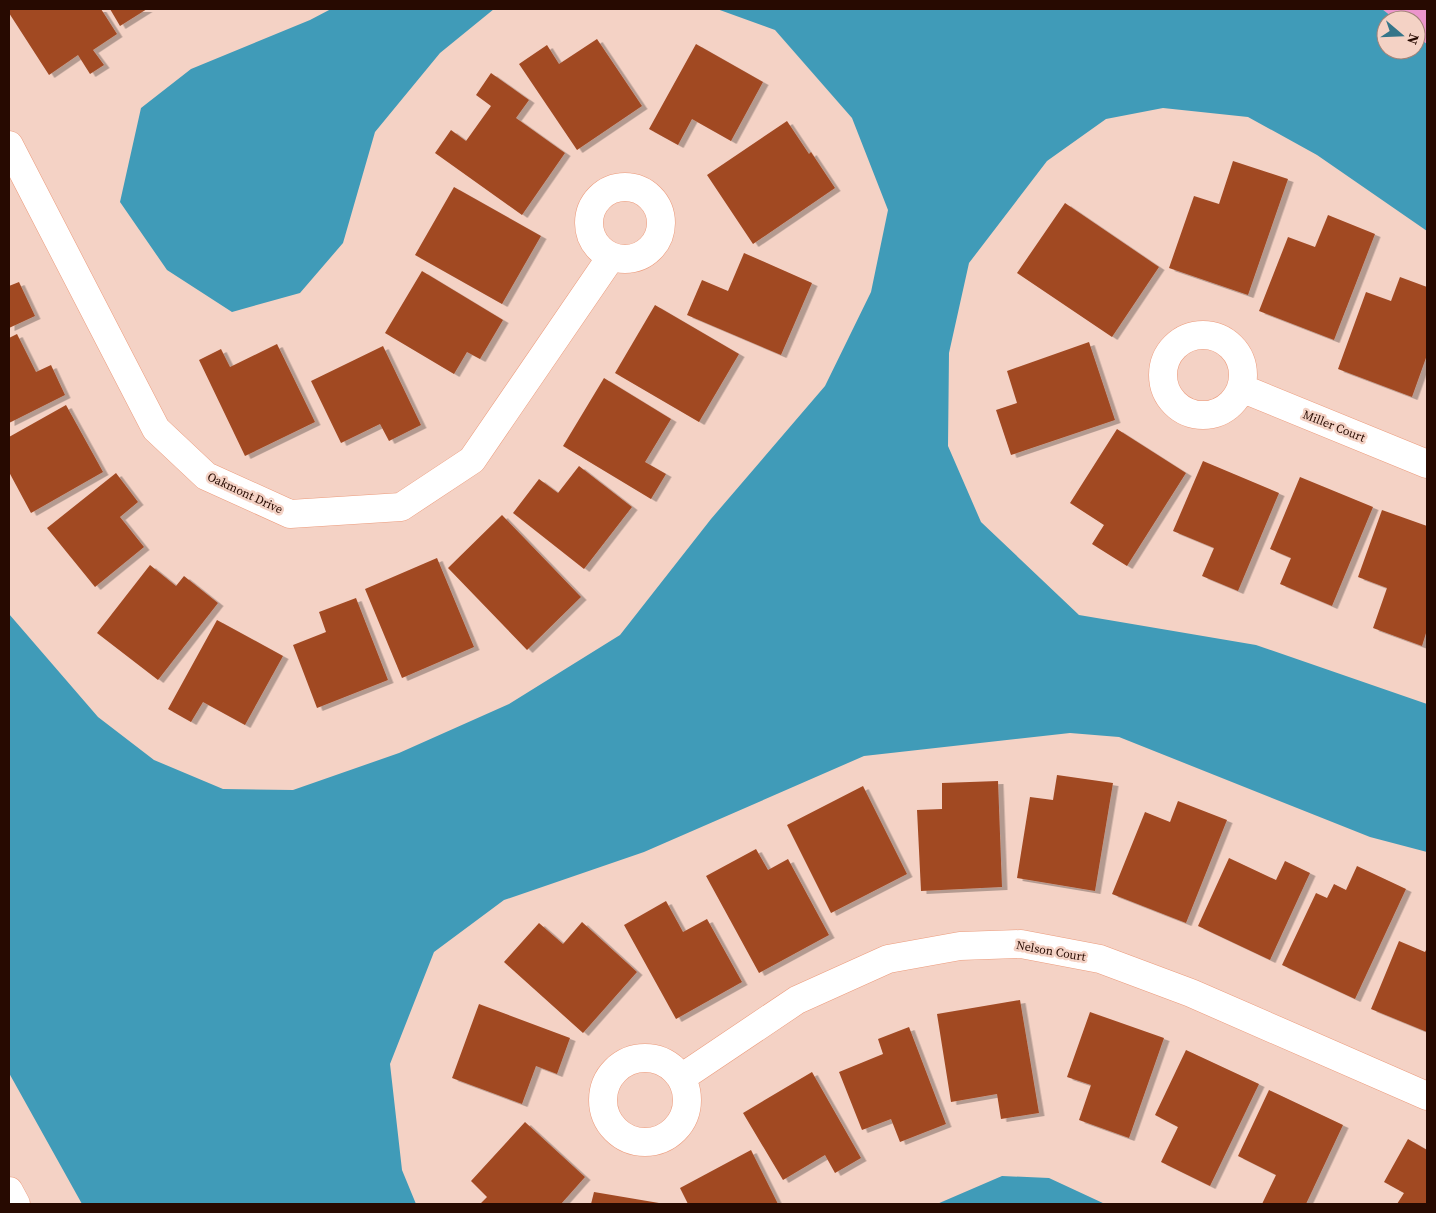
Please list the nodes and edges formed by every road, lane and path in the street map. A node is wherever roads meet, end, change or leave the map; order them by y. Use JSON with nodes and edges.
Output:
{"nodes":[{"id":1,"x":9,"y":145,"type":"edge"},
{"id":2,"x":611,"y":257,"type":"dead end"},
{"id":3,"x":1241,"y":388,"type":"dead end"},
{"id":4,"x":1427,"y":464,"type":"edge"},
{"id":5,"x":681,"y":1078,"type":"dead end"},
{"id":6,"x":1427,"y":1096,"type":"edge"},
{"id":7,"x":9,"y":1190,"type":"edge"},
{"id":8,"x":16,"y":1204,"type":"edge"}],
"edges":[{"from":1,"to":2,"type":"street","name":"Oakmont Drive"},
{"from":3,"to":4,"type":"street","name":"Miller Court"},
{"from":5,"to":6,"type":"street","name":"Nelson Court"},
{"from":7,"to":8,"type":"street"}]}
